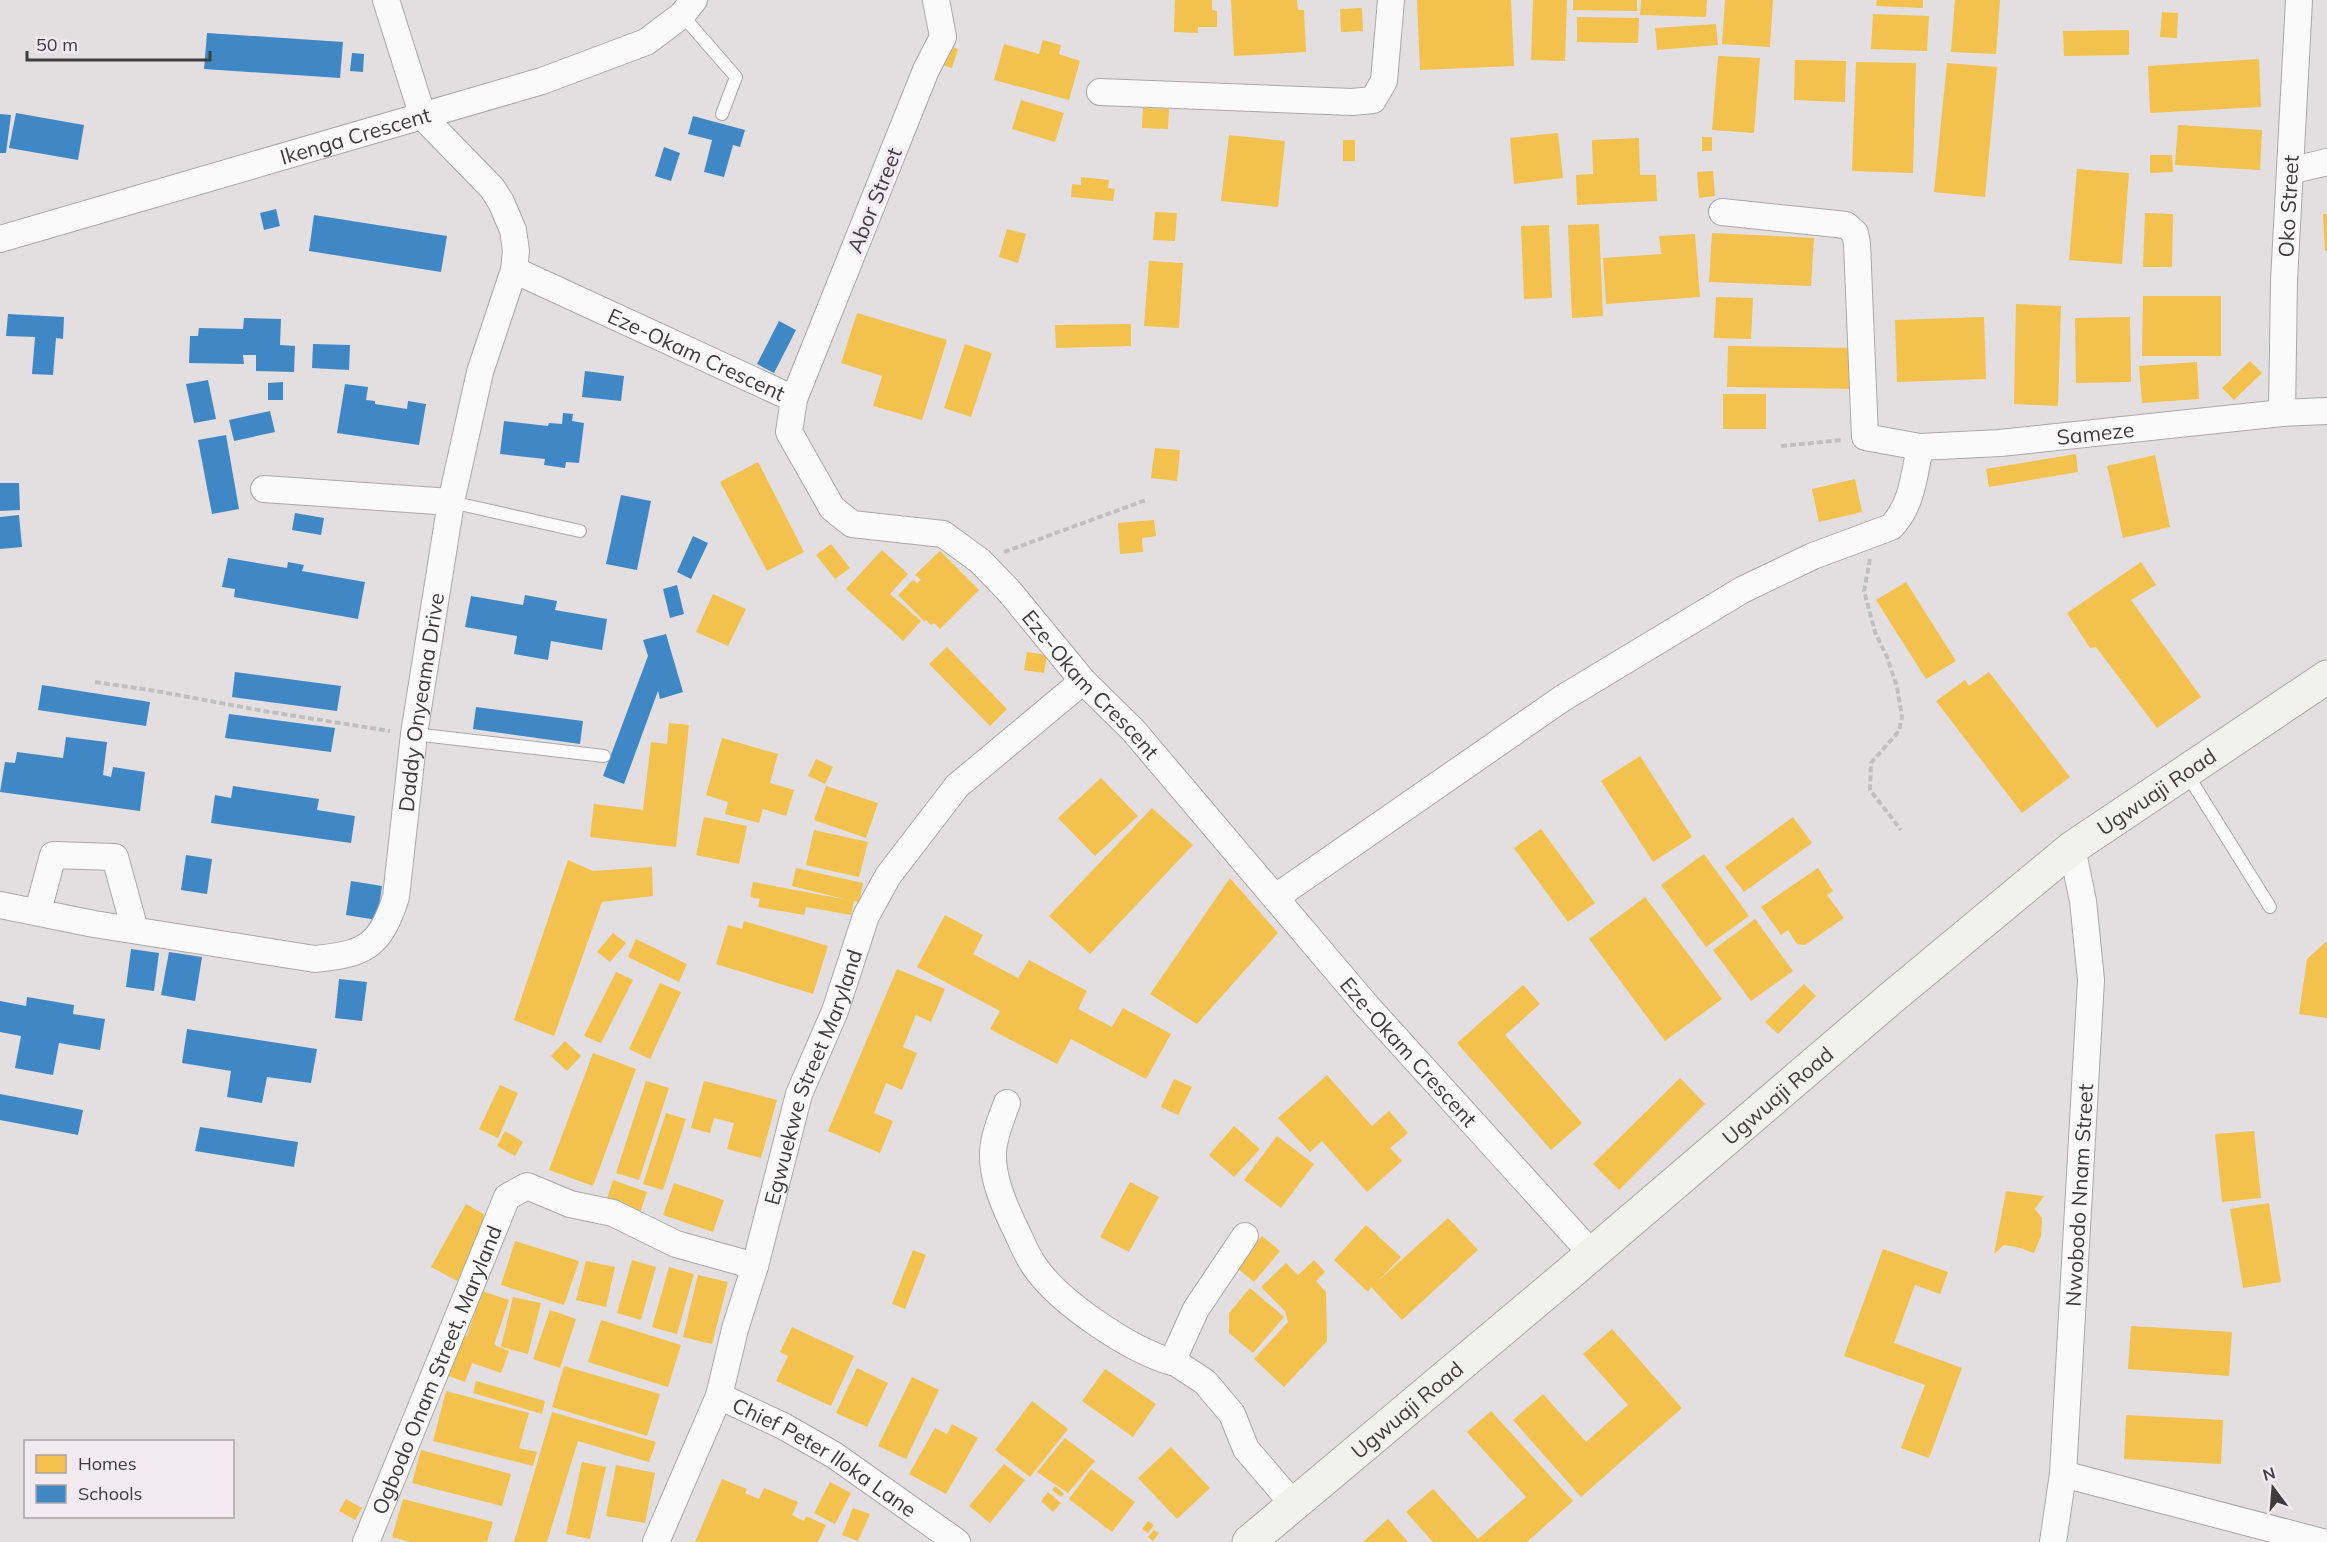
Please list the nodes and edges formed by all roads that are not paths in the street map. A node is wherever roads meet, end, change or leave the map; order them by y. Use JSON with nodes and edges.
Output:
{"nodes":[{"id":1,"x":386,"y":0,"type":"edge"},
{"id":2,"x":936,"y":0,"type":"edge"},
{"id":3,"x":1391,"y":0,"type":"edge"},
{"id":4,"x":2299,"y":0,"type":"edge"},
{"id":5,"x":688,"y":7,"type":"edge"},
{"id":6,"x":1100,"y":92,"type":"dead end"},
{"id":7,"x":722,"y":114,"type":"dead end"},
{"id":8,"x":423,"y":117,"type":"junction"},
{"id":9,"x":2327,"y":162,"type":"edge"},
{"id":10,"x":2290,"y":171,"type":"junction"},
{"id":11,"x":1722,"y":212,"type":"dead end"},
{"id":12,"x":0,"y":239,"type":"edge"},
{"id":13,"x":514,"y":270,"type":"junction"},
{"id":14,"x":794,"y":399,"type":"junction"},
{"id":15,"x":2327,"y":411,"type":"edge"},
{"id":16,"x":2282,"y":413,"type":"junction"},
{"id":17,"x":1920,"y":447,"type":"junction"},
{"id":18,"x":264,"y":489,"type":"dead end"},
{"id":19,"x":451,"y":502,"type":"junction"},
{"id":20,"x":580,"y":531,"type":"dead end"},
{"id":21,"x":2327,"y":677,"type":"edge"},
{"id":22,"x":1083,"y":681,"type":"junction"},
{"id":23,"x":414,"y":734,"type":"junction"},
{"id":24,"x":604,"y":756,"type":"dead end"},
{"id":25,"x":2187,"y":772,"type":"junction"},
{"id":26,"x":2072,"y":848,"type":"junction"},
{"id":27,"x":1276,"y":897,"type":"junction"},
{"id":28,"x":0,"y":904,"type":"edge"},
{"id":29,"x":2270,"y":907,"type":"dead end"},
{"id":30,"x":38,"y":911,"type":"junction"},
{"id":31,"x":135,"y":930,"type":"junction"},
{"id":32,"x":1007,"y":1103,"type":"dead end"},
{"id":33,"x":1245,"y":1236,"type":"dead end"},
{"id":34,"x":1592,"y":1254,"type":"junction"},
{"id":35,"x":755,"y":1266,"type":"junction"},
{"id":36,"x":1173,"y":1361,"type":"junction"},
{"id":37,"x":720,"y":1396,"type":"junction"},
{"id":38,"x":2063,"y":1473,"type":"junction"},
{"id":39,"x":1294,"y":1505,"type":"junction"},
{"id":40,"x":366,"y":1542,"type":"edge"},
{"id":41,"x":656,"y":1542,"type":"edge"},
{"id":42,"x":957,"y":1542,"type":"edge"},
{"id":43,"x":1249,"y":1542,"type":"edge"},
{"id":44,"x":2054,"y":1542,"type":"edge"},
{"id":45,"x":2322,"y":1542,"type":"edge"}],
"edges":[{"from":1,"to":8,"type":"street"},
{"from":2,"to":14,"type":"street","name":"Abor Street"},
{"from":3,"to":6,"type":"street"},
{"from":4,"to":10,"type":"street","name":"Oko Street"},
{"from":5,"to":7,"type":"lane"},
{"from":5,"to":8,"type":"street","name":"Ikenga Crescent"},
{"from":8,"to":12,"type":"street","name":"Ikenga Crescent"},
{"from":8,"to":13,"type":"street","name":"Daddy Onyeama Drive"},
{"from":9,"to":10,"type":"street"},
{"from":10,"to":16,"type":"street","name":"Oko Street"},
{"from":11,"to":17,"type":"street","name":"Sameze"},
{"from":13,"to":14,"type":"street","name":"Eze-Okam Crescent"},
{"from":13,"to":19,"type":"street","name":"Daddy Onyeama Drive"},
{"from":14,"to":22,"type":"street","name":"Eze-Okam Crescent"},
{"from":15,"to":16,"type":"street","name":"Sameze"},
{"from":16,"to":17,"type":"street","name":"Sameze"},
{"from":17,"to":27,"type":"street"},
{"from":18,"to":19,"type":"street"},
{"from":19,"to":20,"type":"lane"},
{"from":19,"to":23,"type":"street","name":"Daddy Onyeama Drive"},
{"from":21,"to":25,"type":"main road","name":"Ugwuaji Road"},
{"from":22,"to":27,"type":"street","name":"Eze-Okam Crescent"},
{"from":22,"to":35,"type":"street","name":"Egwuekwe Street Maryland"},
{"from":23,"to":24,"type":"lane"},
{"from":23,"to":31,"type":"street","name":"Daddy Onyeama Drive"},
{"from":25,"to":26,"type":"main road","name":"Ugwuaji Road"},
{"from":25,"to":29,"type":"lane"},
{"from":26,"to":34,"type":"main road","name":"Ugwuaji Road"},
{"from":26,"to":38,"type":"street","name":"Nwobodo Nnam Street"},
{"from":27,"to":34,"type":"street","name":"Eze-Okam Crescent"},
{"from":28,"to":30,"type":"street","name":"Daddy Onyeama Drive"},
{"from":30,"to":31,"type":"street","name":"Daddy Onyeama Drive"},
{"from":30,"to":31,"type":"street"},
{"from":32,"to":36,"type":"street"},
{"from":33,"to":36,"type":"street"},
{"from":34,"to":39,"type":"main road","name":"Ugwuaji Road"},
{"from":35,"to":37,"type":"street","name":"Egwuekwe Street Maryland"},
{"from":35,"to":40,"type":"street","name":"Ogbodo Onam Street, Maryland"},
{"from":36,"to":39,"type":"street"},
{"from":37,"to":41,"type":"street","name":"Egwuekwe Street Maryland"},
{"from":37,"to":42,"type":"street","name":"Chief Peter Iloka Lane"},
{"from":38,"to":44,"type":"street","name":"Nwobodo Nnam Street"},
{"from":38,"to":45,"type":"street"},
{"from":39,"to":43,"type":"main road","name":"Ugwuaji Road"}]}
